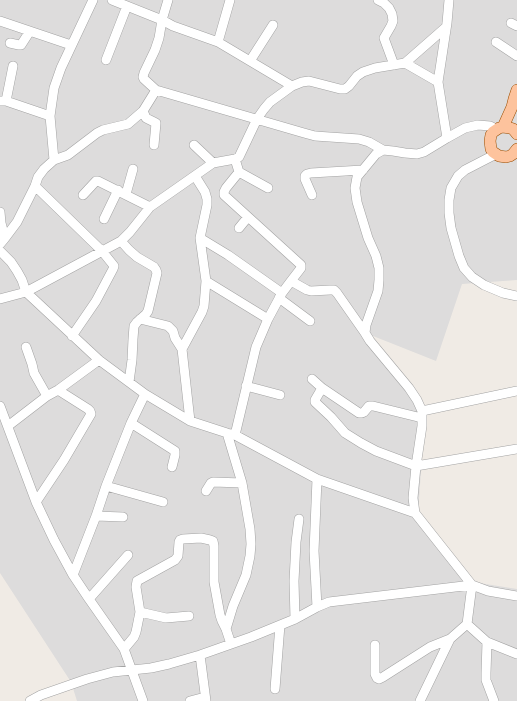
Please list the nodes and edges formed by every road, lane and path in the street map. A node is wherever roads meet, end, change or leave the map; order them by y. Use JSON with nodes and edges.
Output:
{"nodes":[{"id":1,"x":92,"y":0,"type":"edge"},
{"id":2,"x":112,"y":0,"type":"edge"},
{"id":3,"x":168,"y":0,"type":"edge"},
{"id":4,"x":230,"y":0,"type":"edge"},
{"id":5,"x":378,"y":0,"type":"edge"},
{"id":6,"x":449,"y":0,"type":"edge"},
{"id":7,"x":128,"y":6,"type":"junction"},
{"id":8,"x":162,"y":20,"type":"junction"},
{"id":9,"x":0,"y":21,"type":"edge"},
{"id":10,"x":273,"y":25,"type":"dead end"},
{"id":11,"x":445,"y":28,"type":"junction"},
{"id":12,"x":30,"y":31,"type":"junction"},
{"id":13,"x":218,"y":42,"type":"junction"},
{"id":14,"x":496,"y":42,"type":"dead end"},
{"id":15,"x":10,"y":43,"type":"dead end"},
{"id":16,"x":71,"y":45,"type":"junction"},
{"id":17,"x":517,"y":56,"type":"edge"},
{"id":18,"x":106,"y":60,"type":"dead end"},
{"id":19,"x":250,"y":61,"type":"junction"},
{"id":20,"x":405,"y":63,"type":"junction"},
{"id":21,"x":394,"y":65,"type":"junction"},
{"id":22,"x":13,"y":66,"type":"dead end"},
{"id":23,"x":438,"y":82,"type":"junction"},
{"id":24,"x":292,"y":86,"type":"junction"},
{"id":25,"x":156,"y":90,"type":"junction"},
{"id":26,"x":517,"y":90,"type":"edge"},
{"id":27,"x":3,"y":101,"type":"edge"},
{"id":28,"x":512,"y":107,"type":"junction"},
{"id":29,"x":143,"y":111,"type":"junction"},
{"id":30,"x":50,"y":116,"type":"junction"},
{"id":31,"x":257,"y":119,"type":"junction"},
{"id":32,"x":499,"y":128,"type":"junction"},
{"id":33,"x":516,"y":133,"type":"edge"},
{"id":34,"x":446,"y":138,"type":"junction"},
{"id":35,"x":194,"y":144,"type":"dead end"},
{"id":36,"x":154,"y":145,"type":"dead end"},
{"id":37,"x":383,"y":150,"type":"junction"},
{"id":38,"x":496,"y":154,"type":"junction"},
{"id":39,"x":516,"y":154,"type":"edge"},
{"id":40,"x":235,"y":159,"type":"junction"},
{"id":41,"x":54,"y":160,"type":"junction"},
{"id":42,"x":213,"y":163,"type":"junction"},
{"id":43,"x":133,"y":169,"type":"dead end"},
{"id":44,"x":363,"y":170,"type":"junction"},
{"id":45,"x":239,"y":172,"type":"junction"},
{"id":46,"x":195,"y":176,"type":"junction"},
{"id":47,"x":35,"y":186,"type":"junction"},
{"id":48,"x":268,"y":188,"type":"dead end"},
{"id":49,"x":122,"y":192,"type":"junction"},
{"id":50,"x":83,"y":195,"type":"dead end"},
{"id":51,"x":312,"y":195,"type":"dead end"},
{"id":52,"x":150,"y":207,"type":"junction"},
{"id":53,"x":0,"y":212,"type":"edge"},
{"id":54,"x":248,"y":217,"type":"junction"},
{"id":55,"x":104,"y":219,"type":"dead end"},
{"id":56,"x":239,"y":228,"type":"dead end"},
{"id":57,"x":200,"y":238,"type":"junction"},
{"id":58,"x":3,"y":241,"type":"edge"},
{"id":59,"x":121,"y":241,"type":"junction"},
{"id":60,"x":0,"y":251,"type":"edge"},
{"id":61,"x":102,"y":251,"type":"junction"},
{"id":62,"x":206,"y":281,"type":"junction"},
{"id":63,"x":291,"y":281,"type":"junction"},
{"id":64,"x":26,"y":292,"type":"junction"},
{"id":65,"x":280,"y":296,"type":"junction"},
{"id":66,"x":517,"y":296,"type":"edge"},
{"id":67,"x":1,"y":297,"type":"edge"},
{"id":68,"x":140,"y":319,"type":"junction"},
{"id":69,"x":268,"y":319,"type":"junction"},
{"id":70,"x":310,"y":321,"type":"dead end"},
{"id":71,"x":365,"y":333,"type":"junction"},
{"id":72,"x":72,"y":336,"type":"junction"},
{"id":73,"x":26,"y":347,"type":"dead end"},
{"id":74,"x":182,"y":349,"type":"junction"},
{"id":75,"x":99,"y":360,"type":"junction"},
{"id":76,"x":312,"y":378,"type":"dead end"},
{"id":77,"x":129,"y":382,"type":"junction"},
{"id":78,"x":246,"y":386,"type":"junction"},
{"id":79,"x":322,"y":388,"type":"junction"},
{"id":80,"x":58,"y":390,"type":"junction"},
{"id":81,"x":517,"y":391,"type":"edge"},
{"id":82,"x":145,"y":394,"type":"junction"},
{"id":83,"x":280,"y":395,"type":"dead end"},
{"id":84,"x":47,"y":396,"type":"junction"},
{"id":85,"x":0,"y":406,"type":"edge"},
{"id":86,"x":422,"y":414,"type":"junction"},
{"id":87,"x":190,"y":421,"type":"junction"},
{"id":88,"x":131,"y":423,"type":"junction"},
{"id":89,"x":8,"y":426,"type":"junction"},
{"id":90,"x":231,"y":434,"type":"junction"},
{"id":91,"x":517,"y":449,"type":"edge"},
{"id":92,"x":416,"y":466,"type":"junction"},
{"id":93,"x":172,"y":467,"type":"dead end"},
{"id":94,"x":317,"y":478,"type":"junction"},
{"id":95,"x":242,"y":483,"type":"junction"},
{"id":96,"x":106,"y":486,"type":"junction"},
{"id":97,"x":206,"y":491,"type":"dead end"},
{"id":98,"x":36,"y":502,"type":"junction"},
{"id":99,"x":163,"y":502,"type":"dead end"},
{"id":100,"x":415,"y":513,"type":"junction"},
{"id":101,"x":96,"y":516,"type":"junction"},
{"id":102,"x":123,"y":517,"type":"dead end"},
{"id":103,"x":299,"y":519,"type":"dead end"},
{"id":104,"x":128,"y":555,"type":"dead end"},
{"id":105,"x":73,"y":575,"type":"junction"},
{"id":106,"x":472,"y":585,"type":"junction"},
{"id":107,"x":517,"y":596,"type":"edge"},
{"id":108,"x":89,"y":599,"type":"junction"},
{"id":109,"x":317,"y":607,"type":"junction"},
{"id":110,"x":140,"y":612,"type":"junction"},
{"id":111,"x":189,"y":616,"type":"dead end"},
{"id":112,"x":295,"y":619,"type":"junction"},
{"id":113,"x":467,"y":624,"type":"junction"},
{"id":114,"x":280,"y":625,"type":"junction"},
{"id":115,"x":226,"y":629,"type":"junction"},
{"id":116,"x":450,"y":639,"type":"junction"},
{"id":117,"x":487,"y":642,"type":"junction"},
{"id":118,"x":231,"y":644,"type":"junction"},
{"id":119,"x":375,"y":645,"type":"dead end"},
{"id":120,"x":124,"y":648,"type":"junction"},
{"id":121,"x":517,"y":654,"type":"edge"},
{"id":122,"x":200,"y":655,"type":"junction"},
{"id":123,"x":131,"y":670,"type":"junction"},
{"id":124,"x":275,"y":689,"type":"dead end"},
{"id":125,"x":205,"y":699,"type":"edge"},
{"id":126,"x":30,"y":701,"type":"edge"},
{"id":127,"x":143,"y":701,"type":"edge"},
{"id":128,"x":190,"y":701,"type":"edge"},
{"id":129,"x":420,"y":701,"type":"edge"},
{"id":130,"x":494,"y":701,"type":"edge"}],
"edges":[{"from":1,"to":16,"type":"street"},
{"from":2,"to":7,"type":"street"},
{"from":3,"to":8,"type":"street"},
{"from":4,"to":13,"type":"street"},
{"from":5,"to":21,"type":"street"},
{"from":6,"to":11,"type":"street"},
{"from":7,"to":8,"type":"street"},
{"from":7,"to":18,"type":"street"},
{"from":8,"to":13,"type":"street"},
{"from":8,"to":25,"type":"street"},
{"from":9,"to":12,"type":"street"},
{"from":10,"to":19,"type":"street"},
{"from":11,"to":20,"type":"street"},
{"from":11,"to":23,"type":"street"},
{"from":12,"to":15,"type":"street"},
{"from":12,"to":16,"type":"street"},
{"from":13,"to":19,"type":"street"},
{"from":14,"to":17,"type":"street"},
{"from":16,"to":30,"type":"street"},
{"from":19,"to":24,"type":"street"},
{"from":20,"to":21,"type":"street"},
{"from":20,"to":23,"type":"street"},
{"from":21,"to":24,"type":"street"},
{"from":22,"to":27,"type":"street"},
{"from":23,"to":34,"type":"street"},
{"from":24,"to":31,"type":"street"},
{"from":25,"to":29,"type":"street"},
{"from":25,"to":31,"type":"street"},
{"from":26,"to":28,"type":"main road"},
{"from":27,"to":30,"type":"street"},
{"from":28,"to":32,"type":"main road"},
{"from":28,"to":33,"type":"main road"},
{"from":29,"to":36,"type":"street"},
{"from":29,"to":41,"type":"street"},
{"from":30,"to":41,"type":"street"},
{"from":31,"to":37,"type":"street"},
{"from":31,"to":40,"type":"street"},
{"from":32,"to":33,"type":"main road"},
{"from":32,"to":34,"type":"street"},
{"from":32,"to":38,"type":"main road"},
{"from":34,"to":37,"type":"street"},
{"from":35,"to":42,"type":"street"},
{"from":37,"to":44,"type":"street"},
{"from":38,"to":39,"type":"main road"},
{"from":38,"to":66,"type":"street"},
{"from":40,"to":42,"type":"street"},
{"from":40,"to":45,"type":"street"},
{"from":41,"to":47,"type":"street"},
{"from":42,"to":46,"type":"street"},
{"from":43,"to":49,"type":"street"},
{"from":44,"to":51,"type":"street"},
{"from":44,"to":71,"type":"street"},
{"from":45,"to":48,"type":"street"},
{"from":45,"to":54,"type":"street"},
{"from":46,"to":52,"type":"street"},
{"from":46,"to":57,"type":"street"},
{"from":47,"to":58,"type":"street"},
{"from":47,"to":61,"type":"street"},
{"from":49,"to":50,"type":"street"},
{"from":49,"to":52,"type":"street"},
{"from":49,"to":55,"type":"street"},
{"from":52,"to":59,"type":"street"},
{"from":53,"to":58,"type":"street"},
{"from":54,"to":56,"type":"street"},
{"from":54,"to":63,"type":"street"},
{"from":57,"to":62,"type":"street"},
{"from":57,"to":65,"type":"street"},
{"from":59,"to":61,"type":"street"},
{"from":59,"to":68,"type":"street"},
{"from":60,"to":64,"type":"street"},
{"from":61,"to":64,"type":"street"},
{"from":61,"to":72,"type":"street"},
{"from":62,"to":69,"type":"street"},
{"from":62,"to":74,"type":"street"},
{"from":63,"to":65,"type":"street"},
{"from":63,"to":71,"type":"street"},
{"from":64,"to":67,"type":"street"},
{"from":64,"to":72,"type":"street"},
{"from":65,"to":69,"type":"street"},
{"from":65,"to":70,"type":"street"},
{"from":68,"to":74,"type":"street"},
{"from":68,"to":77,"type":"street"},
{"from":69,"to":78,"type":"street"},
{"from":71,"to":86,"type":"street"},
{"from":72,"to":75,"type":"street"},
{"from":73,"to":84,"type":"street"},
{"from":74,"to":87,"type":"street"},
{"from":75,"to":77,"type":"street"},
{"from":75,"to":80,"type":"street"},
{"from":76,"to":79,"type":"street"},
{"from":77,"to":82,"type":"street"},
{"from":78,"to":83,"type":"street"},
{"from":78,"to":90,"type":"street"},
{"from":79,"to":86,"type":"street"},
{"from":79,"to":92,"type":"street"},
{"from":80,"to":84,"type":"street"},
{"from":80,"to":98,"type":"street"},
{"from":81,"to":86,"type":"street"},
{"from":82,"to":87,"type":"street"},
{"from":82,"to":88,"type":"street"},
{"from":84,"to":89,"type":"street"},
{"from":85,"to":89,"type":"street"},
{"from":86,"to":92,"type":"street"},
{"from":87,"to":90,"type":"street"},
{"from":88,"to":93,"type":"street"},
{"from":88,"to":96,"type":"street"},
{"from":89,"to":98,"type":"street"},
{"from":90,"to":94,"type":"street"},
{"from":90,"to":95,"type":"street"},
{"from":91,"to":92,"type":"street"},
{"from":92,"to":100,"type":"street"},
{"from":94,"to":100,"type":"street"},
{"from":94,"to":109,"type":"street"},
{"from":95,"to":97,"type":"street"},
{"from":95,"to":115,"type":"street"},
{"from":96,"to":99,"type":"street"},
{"from":96,"to":101,"type":"street"},
{"from":98,"to":105,"type":"street"},
{"from":100,"to":106,"type":"street"},
{"from":101,"to":102,"type":"street"},
{"from":101,"to":105,"type":"street"},
{"from":103,"to":112,"type":"street"},
{"from":104,"to":108,"type":"street"},
{"from":105,"to":108,"type":"street"},
{"from":106,"to":107,"type":"street"},
{"from":106,"to":109,"type":"street"},
{"from":106,"to":113,"type":"street"},
{"from":108,"to":120,"type":"street"},
{"from":109,"to":112,"type":"street"},
{"from":110,"to":111,"type":"street"},
{"from":110,"to":115,"type":"street"},
{"from":110,"to":120,"type":"street"},
{"from":112,"to":114,"type":"street"},
{"from":113,"to":116,"type":"street"},
{"from":113,"to":117,"type":"street"},
{"from":114,"to":118,"type":"street"},
{"from":114,"to":124,"type":"street"},
{"from":115,"to":118,"type":"street"},
{"from":116,"to":119,"type":"street"},
{"from":116,"to":129,"type":"street"},
{"from":117,"to":121,"type":"street"},
{"from":117,"to":130,"type":"street"},
{"from":118,"to":122,"type":"street"},
{"from":120,"to":123,"type":"street"},
{"from":122,"to":123,"type":"street"},
{"from":122,"to":125,"type":"street"},
{"from":123,"to":126,"type":"street"},
{"from":123,"to":127,"type":"street"},
{"from":125,"to":128,"type":"street"}]}
